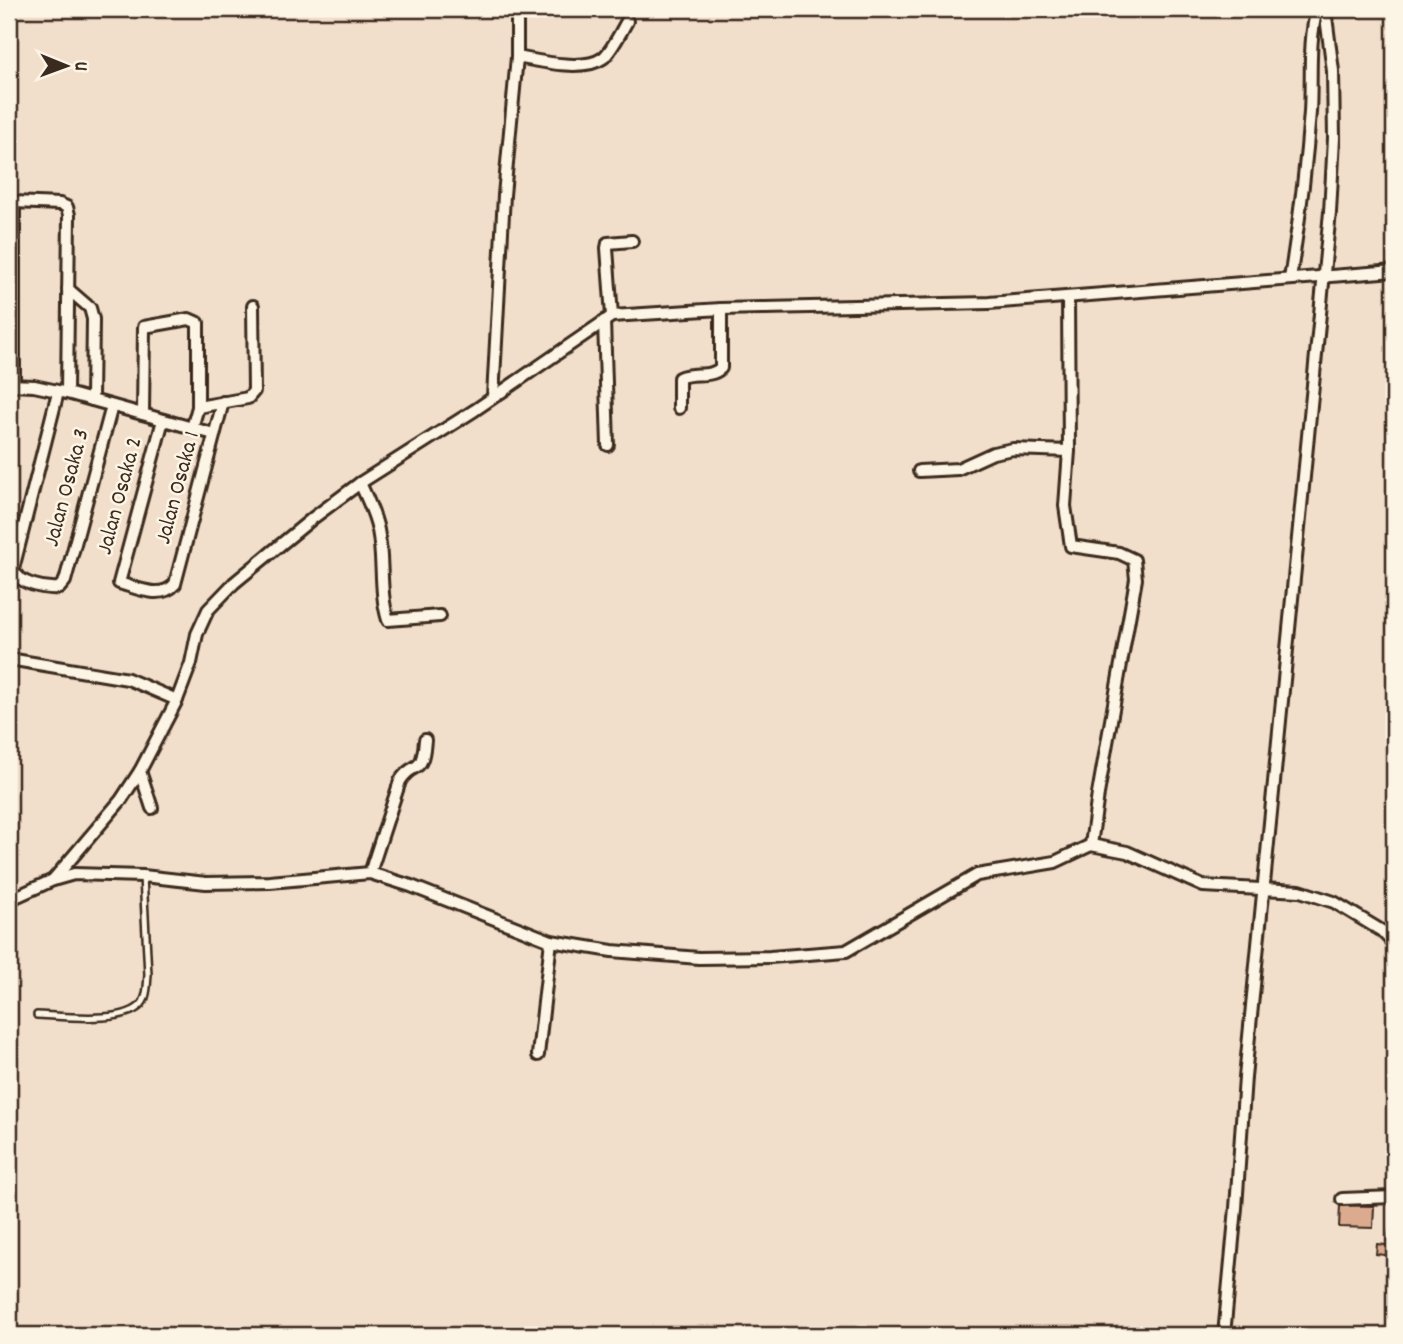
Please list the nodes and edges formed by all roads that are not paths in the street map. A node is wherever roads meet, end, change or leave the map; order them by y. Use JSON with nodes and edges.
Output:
{"nodes":[{"id":1,"x":516,"y":9,"type":"edge"},
{"id":2,"x":1317,"y":9,"type":"edge"},
{"id":3,"x":1325,"y":9,"type":"edge"},
{"id":4,"x":627,"y":21,"type":"dead end"},
{"id":5,"x":517,"y":57,"type":"junction"},
{"id":6,"x":632,"y":241,"type":"dead end"},
{"id":7,"x":1394,"y":271,"type":"edge"},
{"id":8,"x":1324,"y":277,"type":"junction"},
{"id":9,"x":1290,"y":279,"type":"junction"},
{"id":10,"x":68,"y":289,"type":"junction"},
{"id":11,"x":1068,"y":297,"type":"junction"},
{"id":12,"x":253,"y":306,"type":"dead end"},
{"id":13,"x":721,"y":309,"type":"junction"},
{"id":14,"x":608,"y":318,"type":"junction"},
{"id":15,"x":11,"y":385,"type":"edge"},
{"id":16,"x":62,"y":392,"type":"junction"},
{"id":17,"x":493,"y":397,"type":"junction"},
{"id":18,"x":92,"y":400,"type":"junction"},
{"id":19,"x":223,"y":402,"type":"junction"},
{"id":20,"x":112,"y":406,"type":"junction"},
{"id":21,"x":198,"y":407,"type":"junction"},
{"id":22,"x":679,"y":408,"type":"dead end"},
{"id":23,"x":143,"y":414,"type":"junction"},
{"id":24,"x":163,"y":420,"type":"junction"},
{"id":25,"x":192,"y":428,"type":"junction"},
{"id":26,"x":214,"y":434,"type":"junction"},
{"id":27,"x":608,"y":445,"type":"dead end"},
{"id":28,"x":1069,"y":451,"type":"junction"},
{"id":29,"x":919,"y":471,"type":"dead end"},
{"id":30,"x":360,"y":483,"type":"junction"},
{"id":31,"x":175,"y":584,"type":"joint"},
{"id":32,"x":440,"y":615,"type":"dead end"},
{"id":33,"x":9,"y":659,"type":"edge"},
{"id":34,"x":177,"y":700,"type":"junction"},
{"id":35,"x":425,"y":740,"type":"dead end"},
{"id":36,"x":140,"y":771,"type":"junction"},
{"id":37,"x":152,"y":808,"type":"dead end"},
{"id":38,"x":1091,"y":845,"type":"junction"},
{"id":39,"x":370,"y":873,"type":"junction"},
{"id":40,"x":144,"y":876,"type":"junction"},
{"id":41,"x":53,"y":880,"type":"junction"},
{"id":42,"x":1264,"y":889,"type":"junction"},
{"id":43,"x":9,"y":900,"type":"edge"},
{"id":44,"x":551,"y":941,"type":"junction"},
{"id":45,"x":1394,"y":944,"type":"edge"},
{"id":46,"x":37,"y":1015,"type":"dead end"},
{"id":47,"x":538,"y":1055,"type":"dead end"},
{"id":48,"x":1394,"y":1197,"type":"edge"},
{"id":49,"x":1342,"y":1199,"type":"dead end"},
{"id":50,"x":1224,"y":1335,"type":"edge"}],
"edges":[{"from":1,"to":5,"type":"street"},
{"from":2,"to":9,"type":"street"},
{"from":3,"to":8,"type":"street"},
{"from":4,"to":5,"type":"street"},
{"from":5,"to":17,"type":"street"},
{"from":6,"to":14,"type":"street"},
{"from":7,"to":8,"type":"street"},
{"from":8,"to":9,"type":"street"},
{"from":8,"to":42,"type":"street"},
{"from":9,"to":11,"type":"street"},
{"from":10,"to":15,"type":"street"},
{"from":10,"to":16,"type":"street"},
{"from":10,"to":18,"type":"street"},
{"from":11,"to":13,"type":"street"},
{"from":11,"to":28,"type":"street"},
{"from":12,"to":19,"type":"street"},
{"from":13,"to":14,"type":"street"},
{"from":13,"to":22,"type":"street"},
{"from":14,"to":17,"type":"street"},
{"from":14,"to":27,"type":"street"},
{"from":15,"to":16,"type":"street"},
{"from":16,"to":18,"type":"street"},
{"from":16,"to":20,"type":"street","name":"Jalan Osaka 3"},
{"from":17,"to":30,"type":"street"},
{"from":18,"to":20,"type":"street"},
{"from":19,"to":21,"type":"street"},
{"from":19,"to":26,"type":"street","name":"Jalan Osaka 1"},
{"from":20,"to":23,"type":"street"},
{"from":21,"to":23,"type":"street"},
{"from":21,"to":25,"type":"street"},
{"from":23,"to":24,"type":"street"},
{"from":24,"to":25,"type":"street"},
{"from":24,"to":31,"type":"street","name":"Jalan Osaka 2"},
{"from":25,"to":26,"type":"street"},
{"from":26,"to":31,"type":"street","name":"Jalan Osaka 1"},
{"from":28,"to":29,"type":"street"},
{"from":28,"to":38,"type":"street"},
{"from":30,"to":32,"type":"street"},
{"from":30,"to":34,"type":"street"},
{"from":33,"to":34,"type":"street"},
{"from":34,"to":36,"type":"street"},
{"from":35,"to":39,"type":"street"},
{"from":36,"to":37,"type":"street"},
{"from":36,"to":41,"type":"street"},
{"from":38,"to":42,"type":"street"},
{"from":38,"to":44,"type":"street"},
{"from":39,"to":40,"type":"street"},
{"from":39,"to":44,"type":"street"},
{"from":40,"to":41,"type":"street"},
{"from":40,"to":46,"type":"lane"},
{"from":41,"to":43,"type":"street"},
{"from":42,"to":45,"type":"street"},
{"from":42,"to":50,"type":"street"},
{"from":44,"to":47,"type":"street"},
{"from":48,"to":49,"type":"street"}]}
